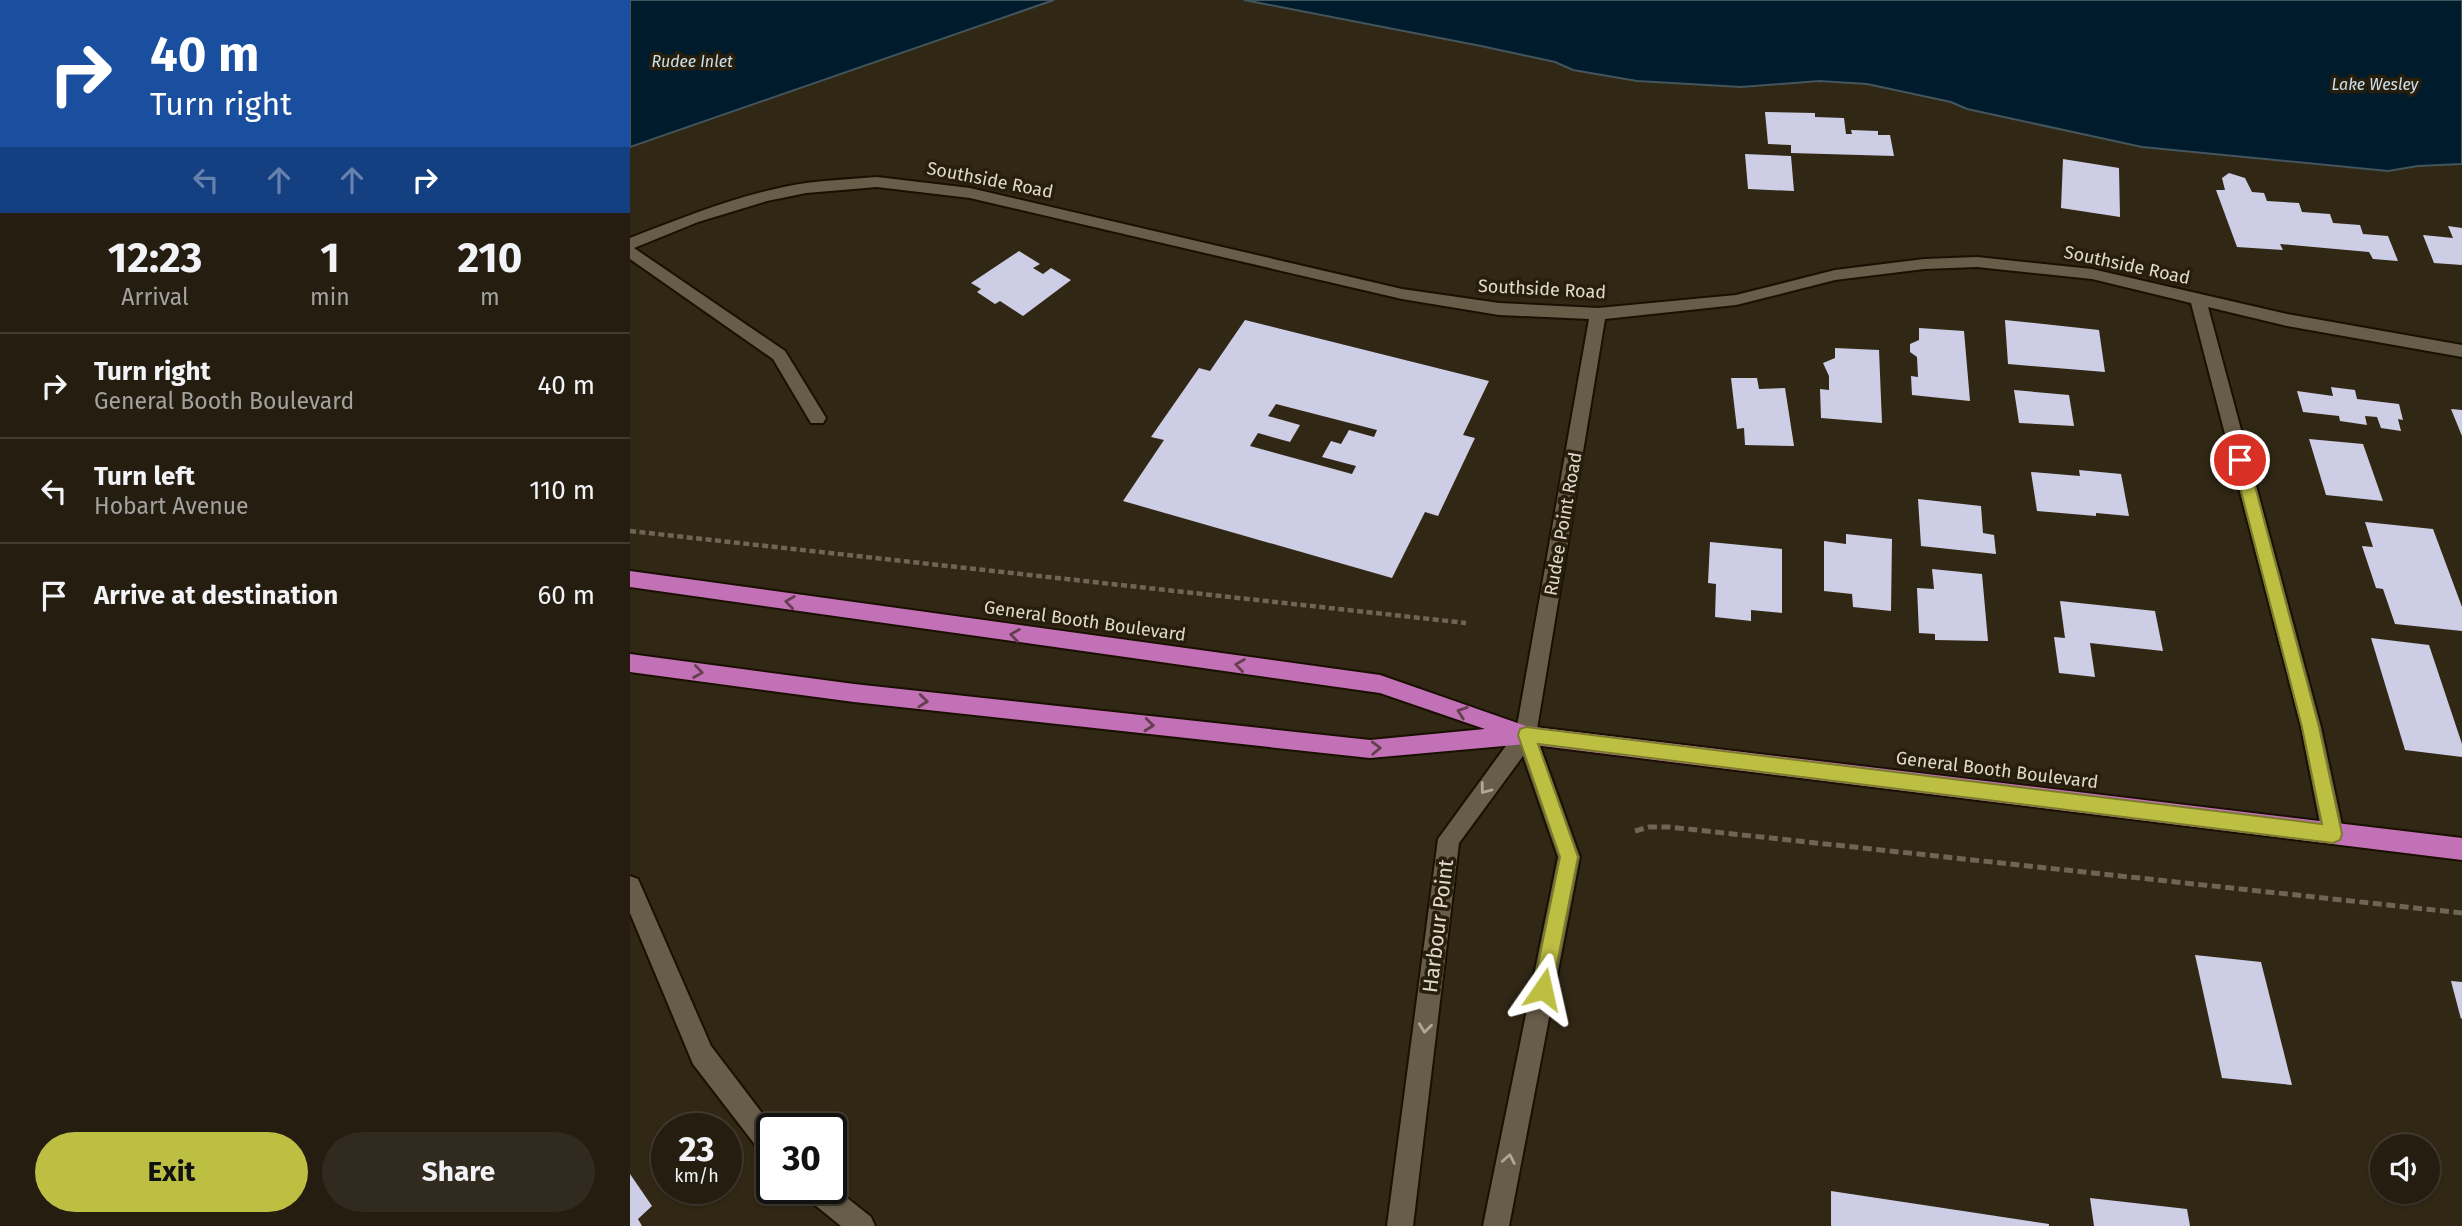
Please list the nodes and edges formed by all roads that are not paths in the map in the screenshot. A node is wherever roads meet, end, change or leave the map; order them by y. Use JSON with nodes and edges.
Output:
{"nodes":[{"id":1,"x":630,"y":244,"type":"edge"},
{"id":2,"x":630,"y":252,"type":"edge"},
{"id":3,"x":2198,"y":299,"type":"junction"},
{"id":4,"x":1598,"y":314,"type":"junction"},
{"id":5,"x":2462,"y":351,"type":"edge"},
{"id":6,"x":817,"y":418,"type":"dead end"},
{"id":7,"x":630,"y":579,"type":"edge"},
{"id":8,"x":630,"y":663,"type":"edge"},
{"id":9,"x":1526,"y":735,"type":"junction"},
{"id":10,"x":2333,"y":834,"type":"junction"},
{"id":11,"x":2462,"y":849,"type":"edge"},
{"id":12,"x":630,"y":887,"type":"edge"},
{"id":13,"x":756,"y":1125,"type":"edge"},
{"id":14,"x":834,"y":1204,"type":"edge"},
{"id":15,"x":862,"y":1226,"type":"edge"},
{"id":16,"x":1400,"y":1226,"type":"edge"},
{"id":17,"x":1496,"y":1226,"type":"edge"}],
"edges":[{"from":1,"to":4,"type":"street","name":"Southside Road"},
{"from":2,"to":6,"type":"street"},
{"from":3,"to":4,"type":"street","name":"Southside Road"},
{"from":3,"to":5,"type":"street","name":"Southside Road"},
{"from":3,"to":10,"type":"street"},
{"from":4,"to":9,"type":"street","name":"Rudee Point Road"},
{"from":9,"to":7,"type":"highway","name":"General Booth Boulevard","one_way":true},
{"from":8,"to":9,"type":"highway","name":"General Booth Boulevard","one_way":true},
{"from":9,"to":10,"type":"highway","name":"General Booth Boulevard"},
{"from":9,"to":16,"type":"street","name":"Harbour Point","one_way":true},
{"from":17,"to":9,"type":"street","one_way":true},
{"from":10,"to":11,"type":"highway","name":"General Booth Boulevard"},
{"from":12,"to":13,"type":"street"},
{"from":14,"to":15,"type":"street"}]}
